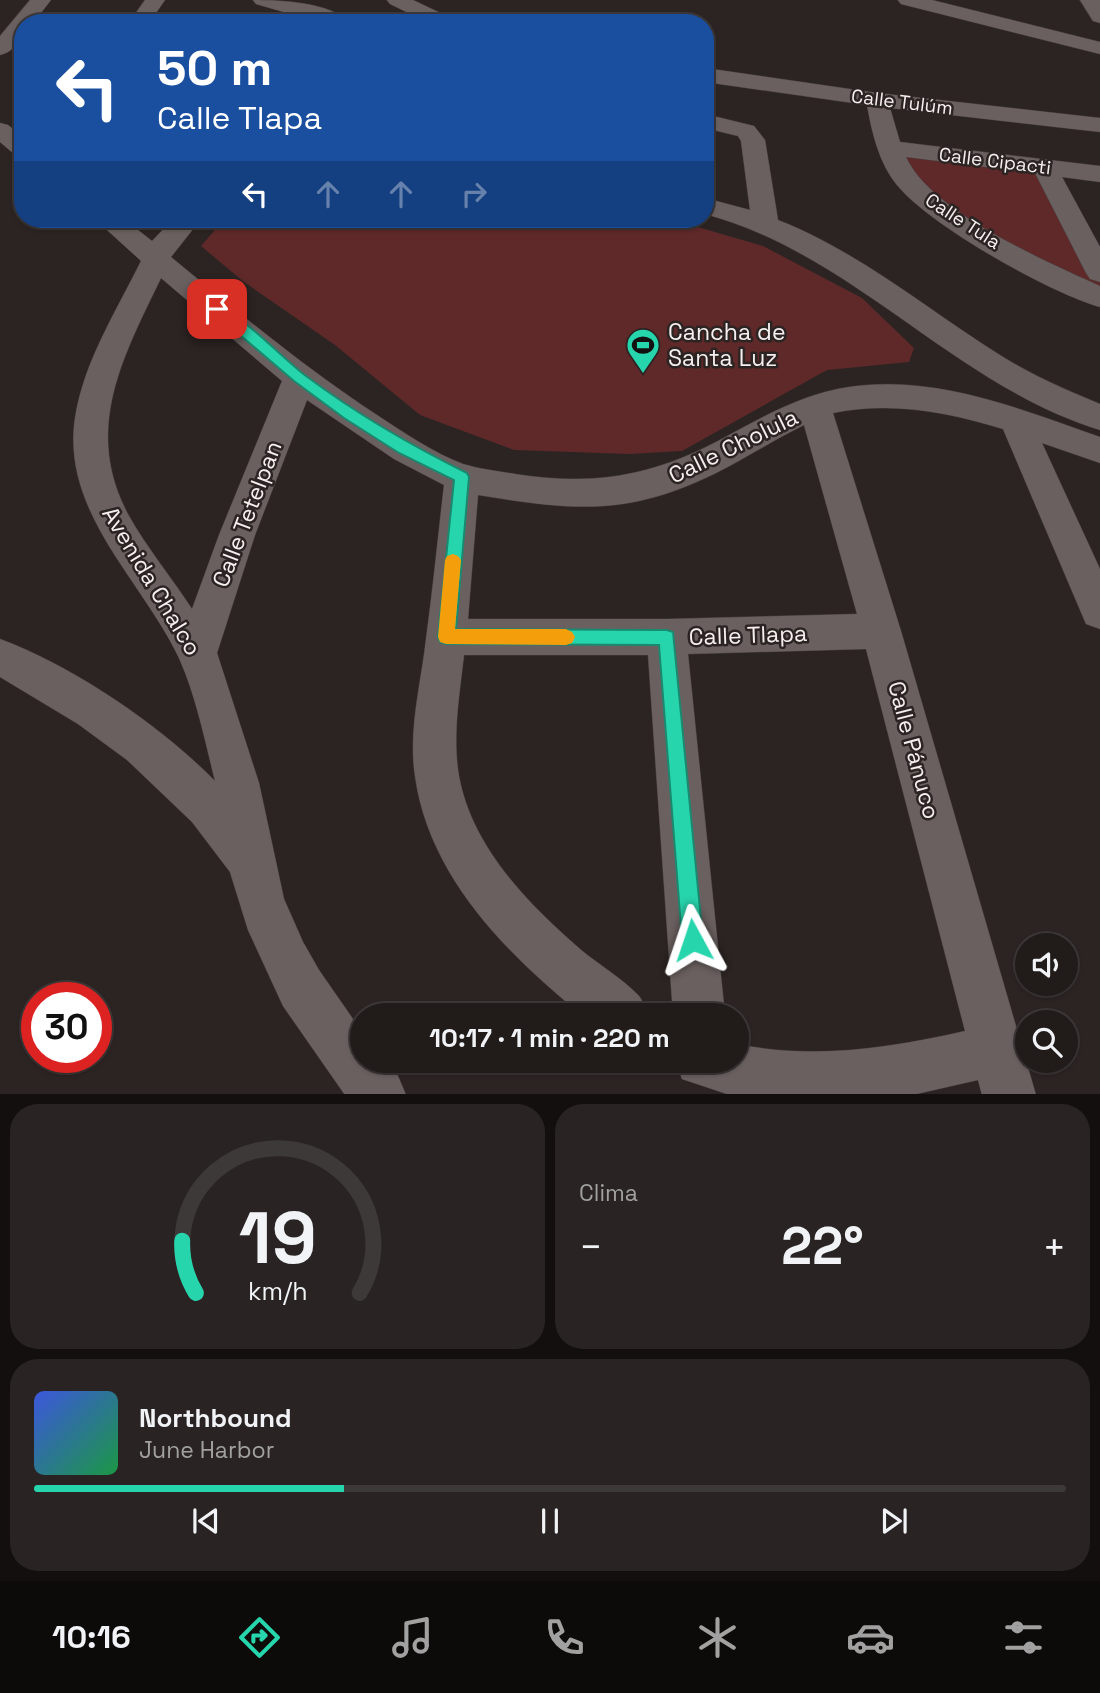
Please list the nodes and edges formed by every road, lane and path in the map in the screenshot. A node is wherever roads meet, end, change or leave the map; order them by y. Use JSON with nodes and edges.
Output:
{"nodes":[{"id":1,"x":41,"y":0,"type":"edge"},
{"id":2,"x":397,"y":0,"type":"edge"},
{"id":3,"x":908,"y":0,"type":"edge"},
{"id":4,"x":1090,"y":0,"type":"edge"},
{"id":5,"x":266,"y":1,"type":"edge"},
{"id":6,"x":29,"y":14,"type":"edge"},
{"id":7,"x":316,"y":14,"type":"edge"},
{"id":8,"x":427,"y":14,"type":"edge"},
{"id":9,"x":1100,"y":17,"type":"edge"},
{"id":10,"x":14,"y":32,"type":"edge"},
{"id":11,"x":1100,"y":48,"type":"edge"},
{"id":12,"x":0,"y":49,"type":"edge"},
{"id":13,"x":714,"y":76,"type":"edge"},
{"id":14,"x":877,"y":100,"type":"junction"},
{"id":15,"x":714,"y":123,"type":"edge"},
{"id":16,"x":1100,"y":125,"type":"edge"},
{"id":17,"x":0,"y":130,"type":"edge"},
{"id":18,"x":14,"y":142,"type":"edge"},
{"id":19,"x":889,"y":148,"type":"junction"},
{"id":20,"x":1044,"y":167,"type":"junction"},
{"id":21,"x":1100,"y":174,"type":"edge"},
{"id":22,"x":714,"y":209,"type":"edge"},
{"id":23,"x":765,"y":223,"type":"junction"},
{"id":24,"x":119,"y":228,"type":"edge"},
{"id":25,"x":179,"y":228,"type":"edge"},
{"id":26,"x":156,"y":258,"type":"junction"},
{"id":27,"x":1100,"y":273,"type":"edge"},
{"id":28,"x":1100,"y":297,"type":"edge"},
{"id":29,"x":299,"y":378,"type":"junction"},
{"id":30,"x":815,"y":406,"type":"junction"},
{"id":31,"x":1100,"y":418,"type":"edge"},
{"id":32,"x":1016,"y":421,"type":"junction"},
{"id":33,"x":1100,"y":450,"type":"edge"},
{"id":34,"x":462,"y":477,"type":"junction"},
{"id":35,"x":1100,"y":612,"type":"edge"},
{"id":36,"x":881,"y":631,"type":"junction"},
{"id":37,"x":446,"y":637,"type":"junction"},
{"id":38,"x":667,"y":638,"type":"junction"},
{"id":39,"x":197,"y":652,"type":"junction"},
{"id":40,"x":0,"y":657,"type":"edge"},
{"id":41,"x":252,"y":868,"type":"junction"},
{"id":42,"x":607,"y":1003,"type":"edge"},
{"id":43,"x":698,"y":1003,"type":"edge"},
{"id":44,"x":749,"y":1071,"type":"edge"},
{"id":45,"x":1002,"y":1072,"type":"edge"},
{"id":46,"x":379,"y":1094,"type":"edge"}],
"edges":[{"from":1,"to":6,"type":"street"},
{"from":2,"to":8,"type":"street"},
{"from":3,"to":11,"type":"street"},
{"from":4,"to":9,"type":"street"},
{"from":5,"to":7,"type":"street"},
{"from":10,"to":12,"type":"street"},
{"from":13,"to":14,"type":"street","name":"Calle Tulúm"},
{"from":14,"to":16,"type":"street","name":"Calle Tulúm"},
{"from":14,"to":19,"type":"street","name":"Calle Tula"},
{"from":15,"to":23,"type":"street"},
{"from":17,"to":18,"type":"street"},
{"from":19,"to":20,"type":"street","name":"Calle Cipacti"},
{"from":19,"to":28,"type":"street","name":"Calle Tula"},
{"from":20,"to":21,"type":"street","name":"Calle Cipacti"},
{"from":20,"to":27,"type":"street"},
{"from":22,"to":23,"type":"street"},
{"from":23,"to":31,"type":"street"},
{"from":24,"to":26,"type":"street","name":"Calle Cholula"},
{"from":25,"to":26,"type":"street","name":"Avenida Chalco"},
{"from":26,"to":29,"type":"street","name":"Calle Cholula"},
{"from":26,"to":39,"type":"street","name":"Avenida Chalco"},
{"from":29,"to":34,"type":"street","name":"Calle Cholula"},
{"from":29,"to":39,"type":"street","name":"Calle Tetelpan"},
{"from":30,"to":32,"type":"street","name":"Calle Cholula"},
{"from":30,"to":34,"type":"street","name":"Calle Cholula"},
{"from":30,"to":36,"type":"street","name":"Calle Pánuco"},
{"from":32,"to":33,"type":"street","name":"Calle Cholula"},
{"from":32,"to":35,"type":"street"},
{"from":34,"to":37,"type":"street"},
{"from":36,"to":38,"type":"street","name":"Calle Tlapa"},
{"from":36,"to":45,"type":"street","name":"Calle Pánuco"},
{"from":37,"to":38,"type":"street","name":"Calle Tlapa"},
{"from":37,"to":42,"type":"street"},
{"from":38,"to":43,"type":"street"},
{"from":39,"to":41,"type":"street","name":"Avenida Chalco"},
{"from":40,"to":41,"type":"street"},
{"from":41,"to":46,"type":"street","name":"Avenida Chalco"},
{"from":44,"to":45,"type":"street"}]}
